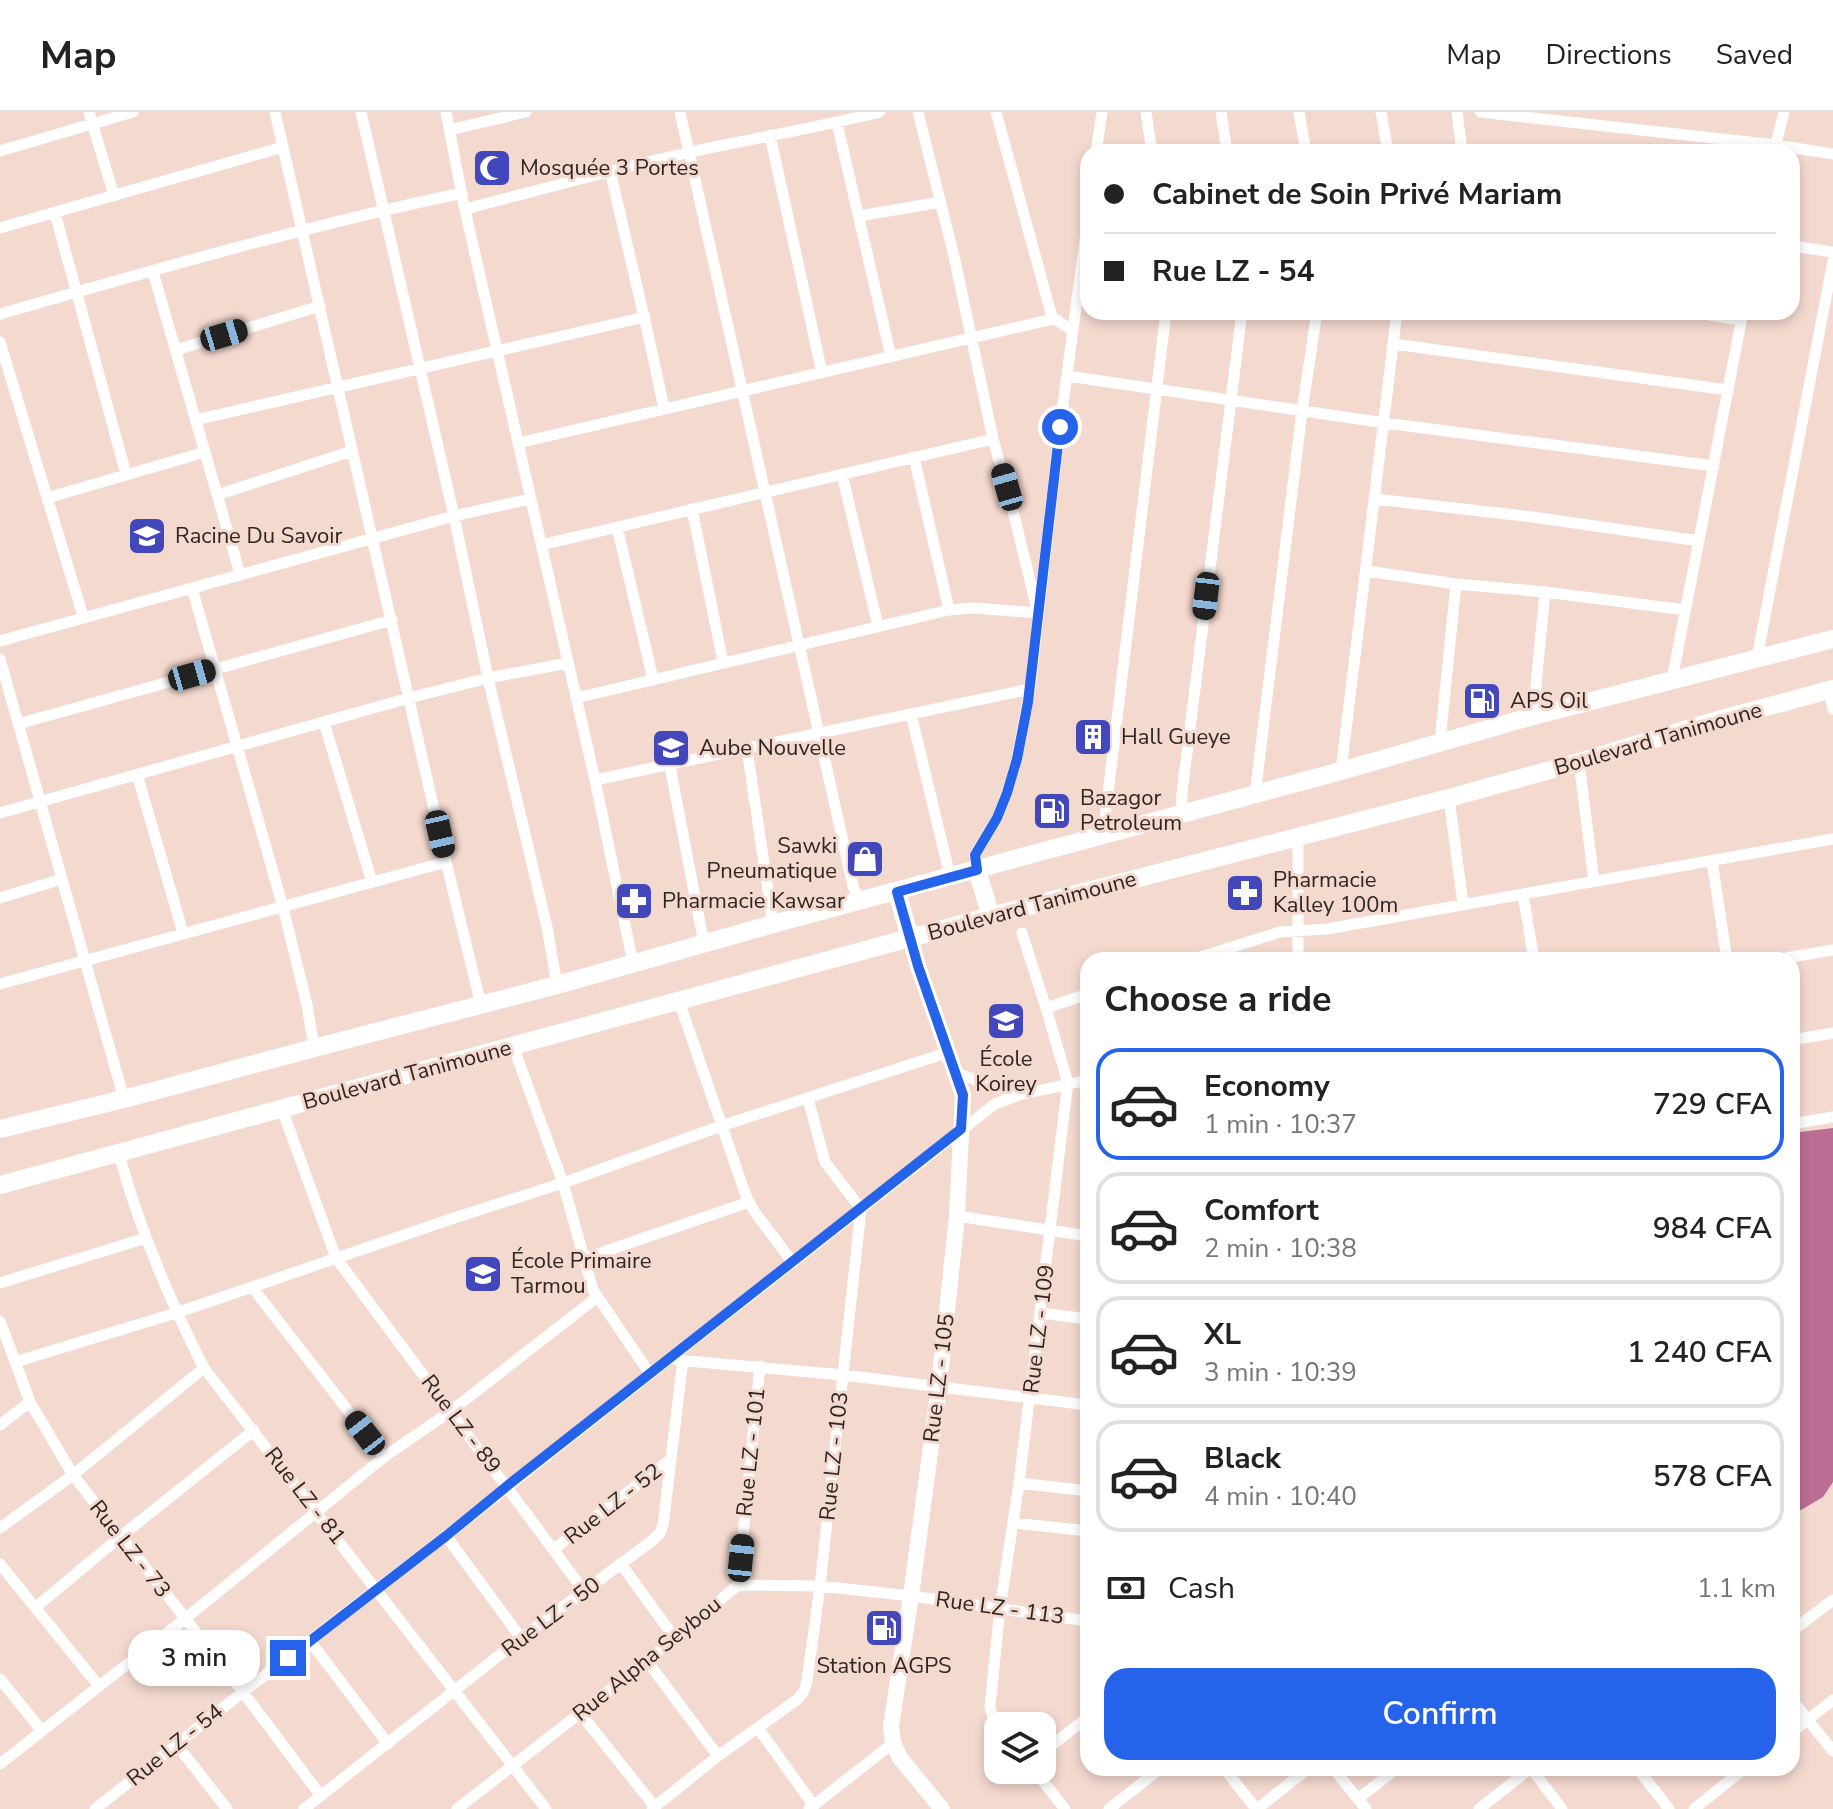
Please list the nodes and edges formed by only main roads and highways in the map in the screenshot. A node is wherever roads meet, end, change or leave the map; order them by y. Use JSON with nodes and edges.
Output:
{"nodes":[{"id":1,"x":1833,"y":639,"type":"edge"},
{"id":2,"x":1831,"y":689,"type":"edge"},
{"id":3,"x":977,"y":870,"type":"junction"},
{"id":4,"x":897,"y":892,"type":"junction"},
{"id":5,"x":991,"y":916,"type":"junction"},
{"id":6,"x":910,"y":938,"type":"junction"},
{"id":7,"x":0,"y":1129,"type":"edge"},
{"id":8,"x":0,"y":1185,"type":"edge"},
{"id":9,"x":942,"y":1809,"type":"edge"}],
"edges":[{"from":1,"to":3,"type":"main road"},
{"from":2,"to":5,"type":"main road","name":"Boulevard Tanimoune"},
{"from":3,"to":4,"type":"main road"},
{"from":3,"to":5,"type":"main road"},
{"from":4,"to":6,"type":"main road"},
{"from":4,"to":7,"type":"main road"},
{"from":5,"to":6,"type":"main road","name":"Boulevard Tanimoune"},
{"from":6,"to":8,"type":"main road","name":"Boulevard Tanimoune"},
{"from":6,"to":9,"type":"main road","name":"Rue LZ - 105"}]}
